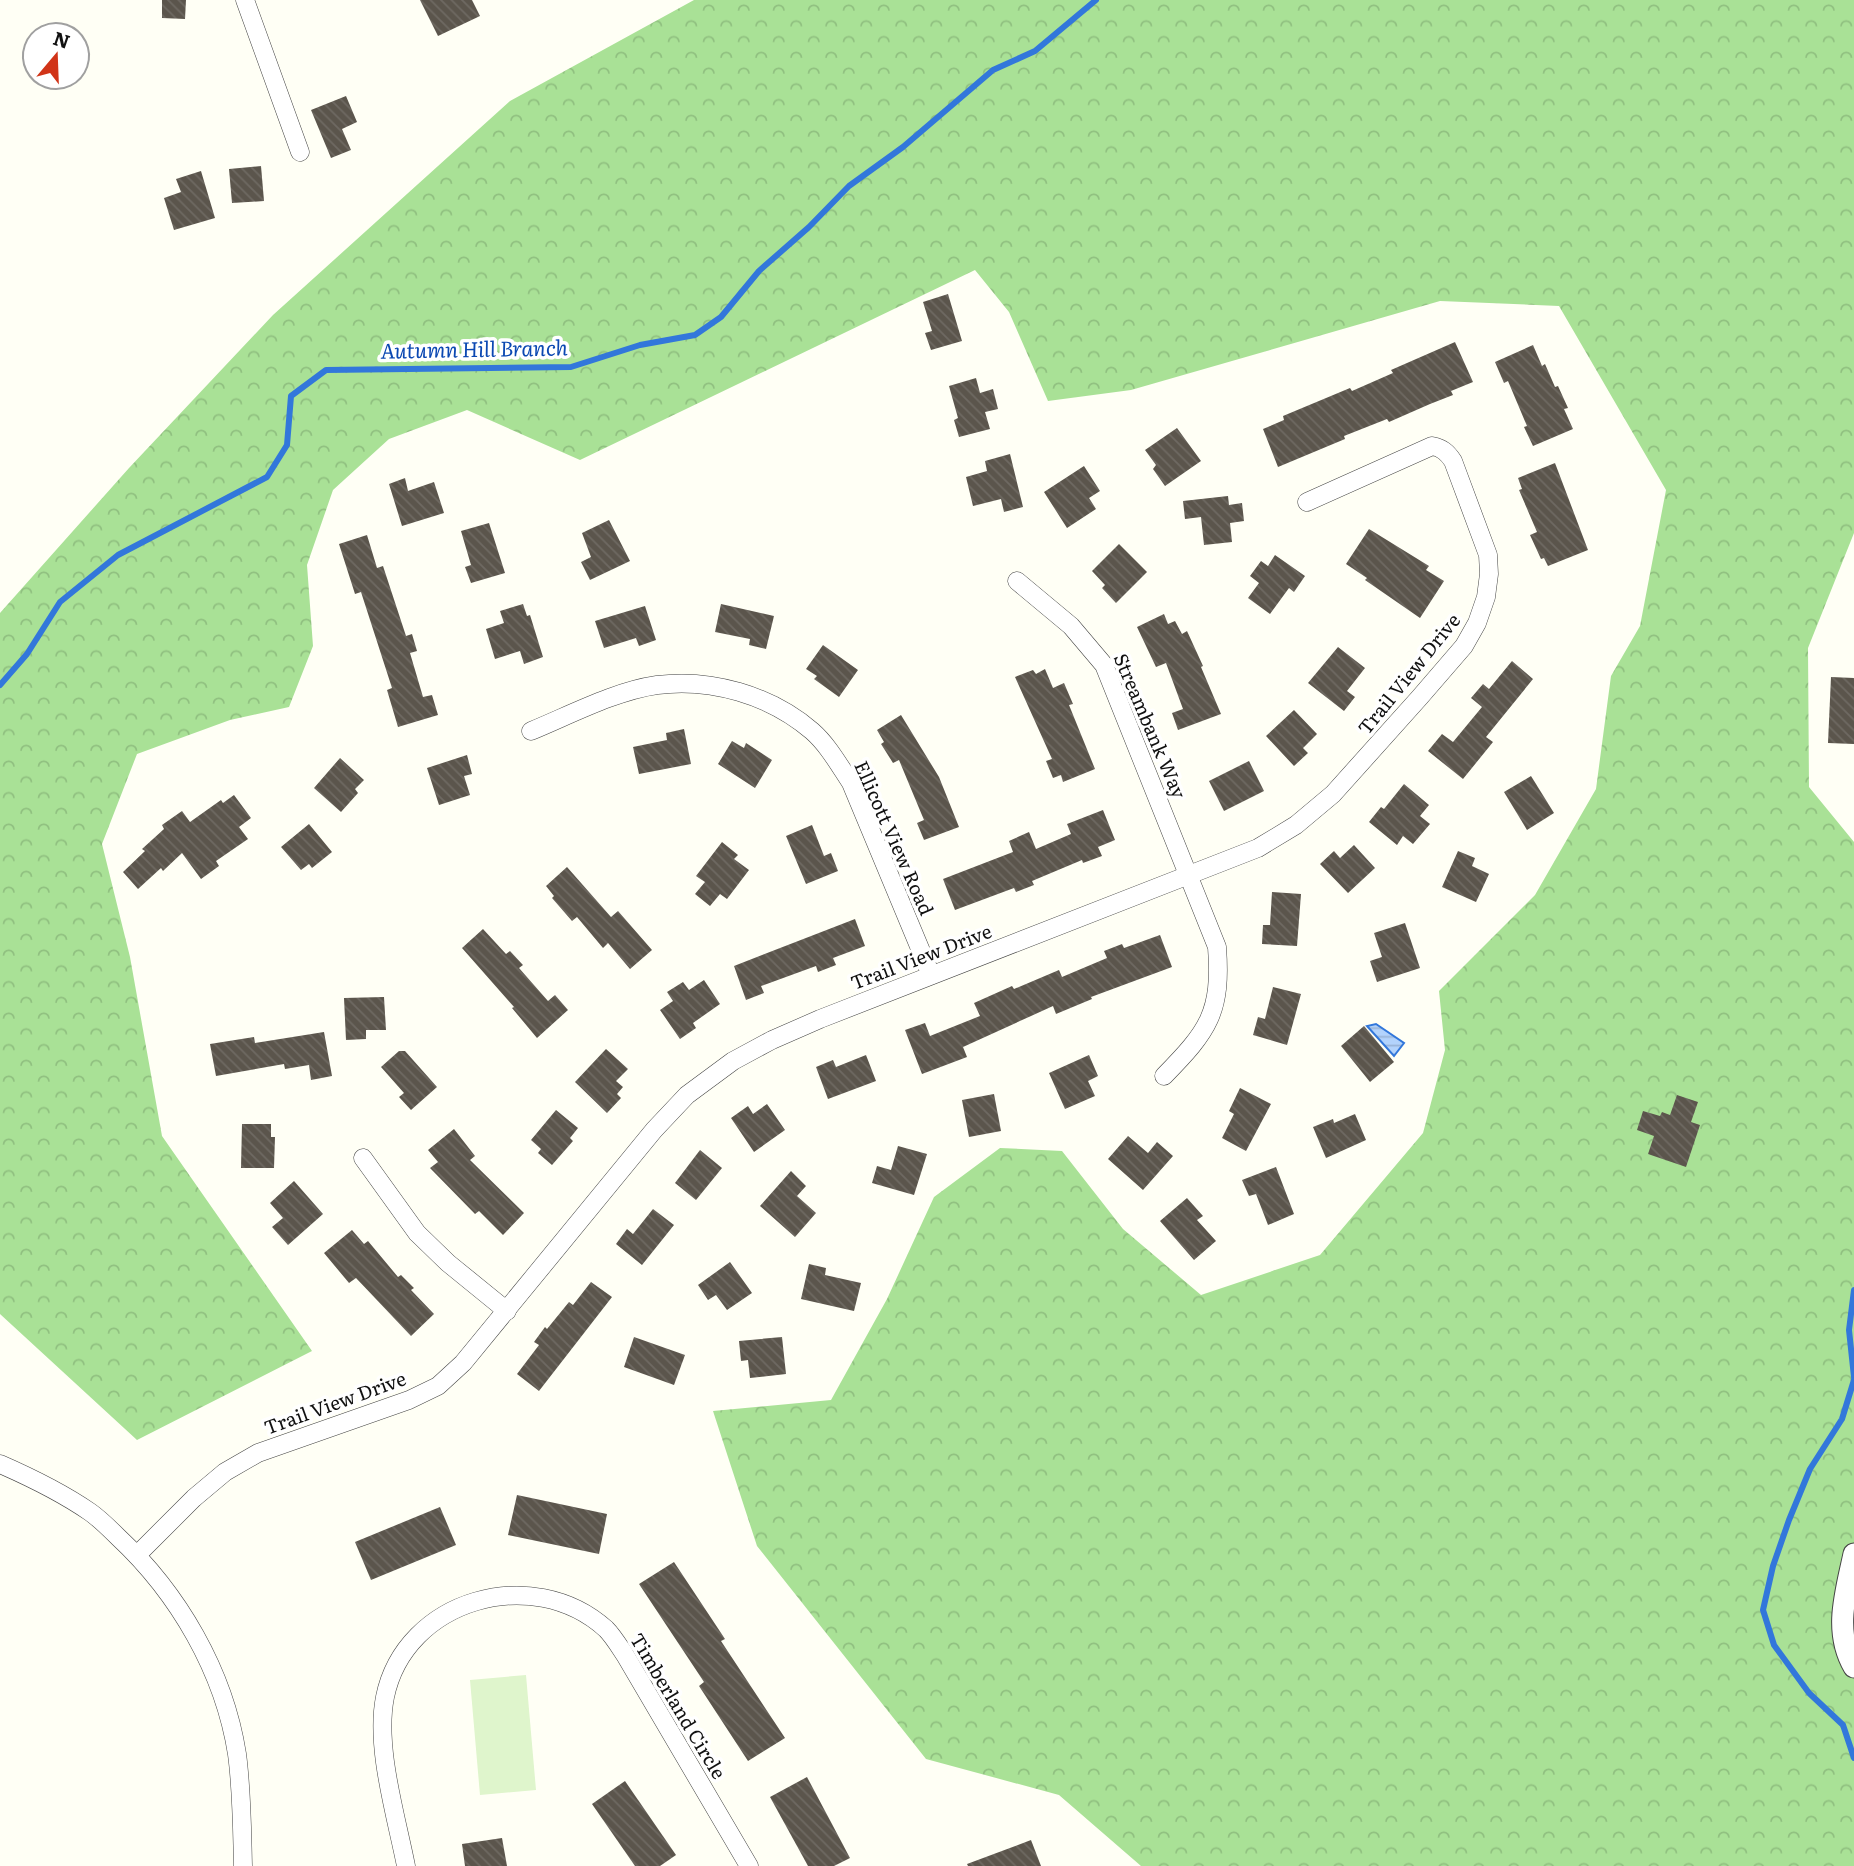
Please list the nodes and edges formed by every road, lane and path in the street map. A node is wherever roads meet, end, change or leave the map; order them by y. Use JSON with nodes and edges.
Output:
{"nodes":[{"id":1,"x":245,"y":0,"type":"edge"},
{"id":2,"x":300,"y":152,"type":"dead end"},
{"id":3,"x":1307,"y":502,"type":"dead end"},
{"id":4,"x":1017,"y":581,"type":"dead end"},
{"id":5,"x":531,"y":731,"type":"dead end"},
{"id":6,"x":1189,"y":876,"type":"junction"},
{"id":7,"x":931,"y":975,"type":"junction"},
{"id":8,"x":1164,"y":1076,"type":"dead end"},
{"id":9,"x":363,"y":1158,"type":"dead end"},
{"id":10,"x":507,"y":1311,"type":"junction"},
{"id":11,"x":0,"y":1464,"type":"edge"},
{"id":12,"x":1854,"y":1554,"type":"edge"},
{"id":13,"x":137,"y":1555,"type":"junction"},
{"id":14,"x":1854,"y":1667,"type":"edge"},
{"id":15,"x":243,"y":1866,"type":"edge"},
{"id":16,"x":406,"y":1866,"type":"edge"},
{"id":17,"x":749,"y":1866,"type":"edge"}],
"edges":[{"from":1,"to":2,"type":"street"},
{"from":3,"to":6,"type":"street","name":"Trail View Drive"},
{"from":4,"to":6,"type":"street","name":"Streambank Way"},
{"from":5,"to":7,"type":"street","name":"Ellicott View Road"},
{"from":6,"to":7,"type":"street","name":"Trail View Drive"},
{"from":6,"to":8,"type":"street","name":"Streambank Way"},
{"from":7,"to":10,"type":"street","name":"Trail View Drive"},
{"from":9,"to":10,"type":"street"},
{"from":10,"to":13,"type":"street","name":"Trail View Drive"},
{"from":11,"to":13,"type":"street"},
{"from":12,"to":14,"type":"street"},
{"from":13,"to":15,"type":"street"},
{"from":16,"to":17,"type":"street","name":"Timberland Circle"}]}
